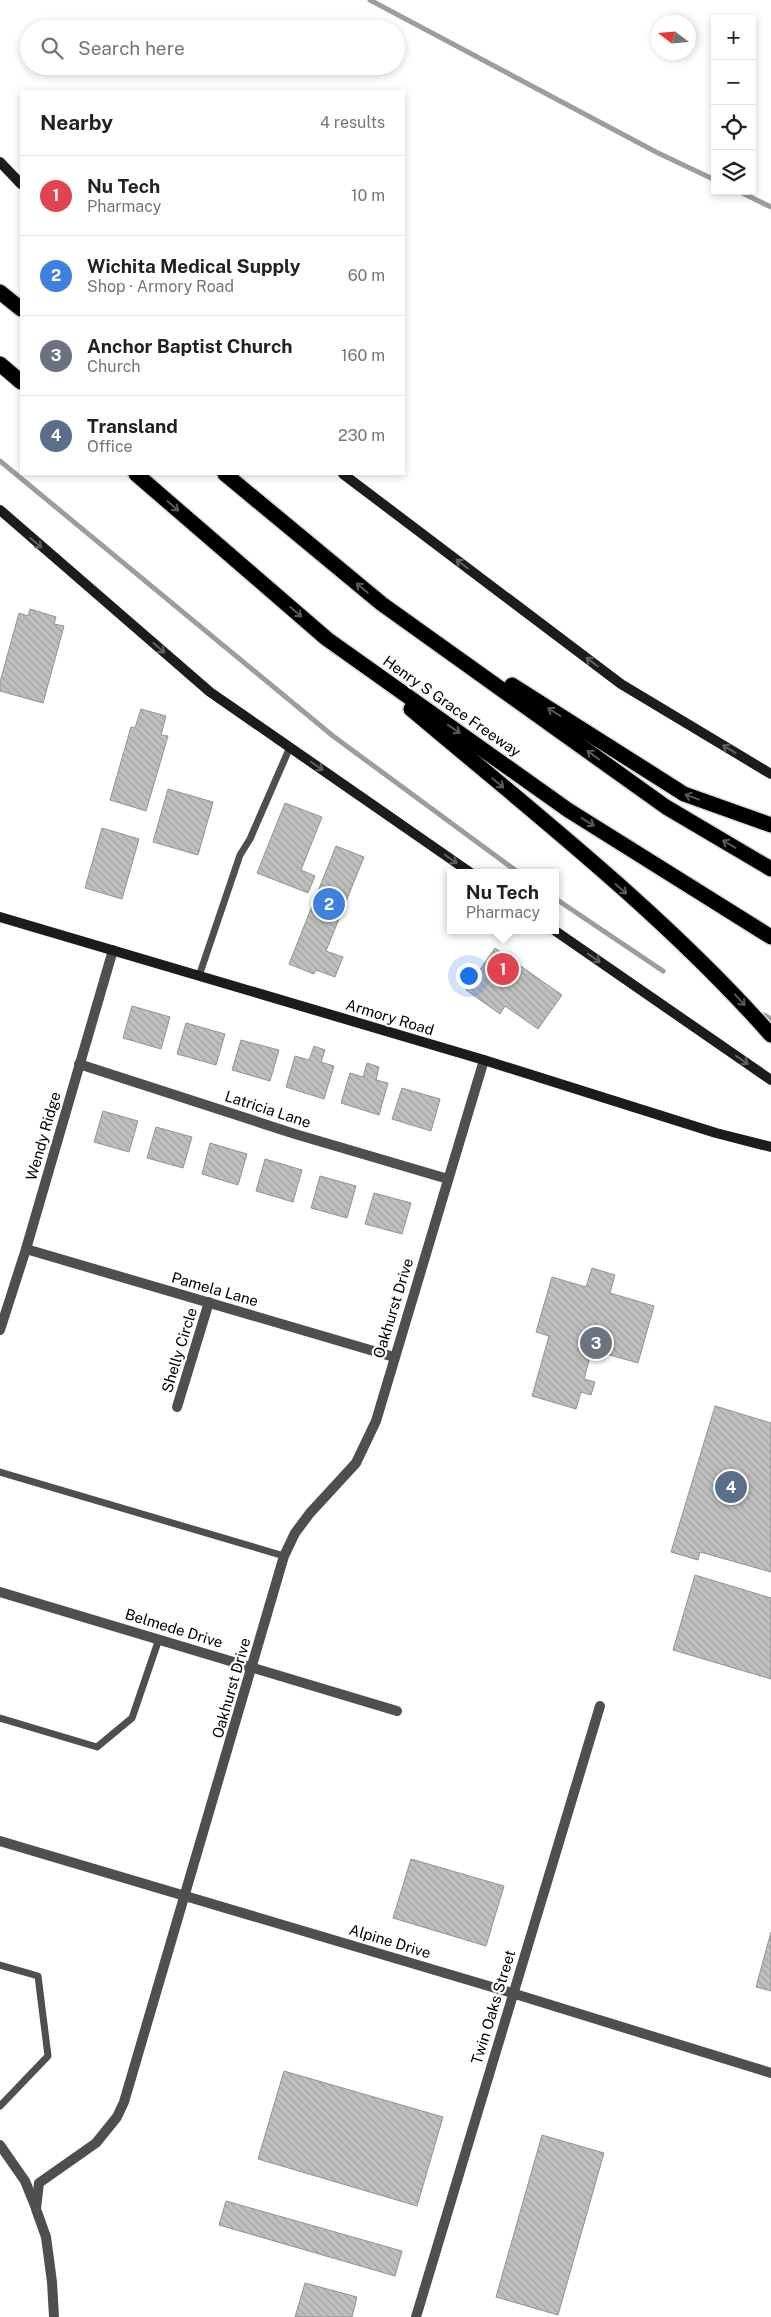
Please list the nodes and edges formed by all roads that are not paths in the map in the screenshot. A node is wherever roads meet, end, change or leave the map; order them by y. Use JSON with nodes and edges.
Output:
{"nodes":[{"id":1,"x":0,"y":162,"type":"edge"},
{"id":2,"x":20,"y":183,"type":"edge"},
{"id":3,"x":0,"y":292,"type":"edge"},
{"id":4,"x":20,"y":308,"type":"edge"},
{"id":5,"x":1,"y":366,"type":"edge"},
{"id":6,"x":20,"y":381,"type":"edge"},
{"id":7,"x":137,"y":475,"type":"edge"},
{"id":8,"x":226,"y":475,"type":"edge"},
{"id":9,"x":344,"y":475,"type":"edge"},
{"id":10,"x":0,"y":510,"type":"edge"},
{"id":11,"x":382,"y":604,"type":"junction"},
{"id":12,"x":327,"y":639,"type":"junction"},
{"id":13,"x":290,"y":747,"type":"junction"},
{"id":14,"x":771,"y":774,"type":"edge"},
{"id":15,"x":771,"y":825,"type":"edge"},
{"id":16,"x":465,"y":869,"type":"edge"},
{"id":17,"x":771,"y":869,"type":"edge"},
{"id":18,"x":0,"y":917,"type":"edge"},
{"id":19,"x":559,"y":933,"type":"edge"},
{"id":20,"x":771,"y":937,"type":"edge"},
{"id":21,"x":113,"y":950,"type":"junction"},
{"id":22,"x":199,"y":976,"type":"junction"},
{"id":23,"x":771,"y":1035,"type":"edge"},
{"id":24,"x":484,"y":1060,"type":"junction"},
{"id":25,"x":79,"y":1064,"type":"junction"},
{"id":26,"x":771,"y":1080,"type":"edge"},
{"id":27,"x":771,"y":1146,"type":"edge"},
{"id":28,"x":448,"y":1179,"type":"junction"},
{"id":29,"x":26,"y":1248,"type":"junction"},
{"id":30,"x":209,"y":1302,"type":"junction"},
{"id":31,"x":0,"y":1330,"type":"edge"},
{"id":32,"x":394,"y":1357,"type":"junction"},
{"id":33,"x":177,"y":1407,"type":"dead end"},
{"id":34,"x":0,"y":1472,"type":"edge"},
{"id":35,"x":284,"y":1556,"type":"junction"},
{"id":36,"x":0,"y":1592,"type":"edge"},
{"id":37,"x":159,"y":1640,"type":"junction"},
{"id":38,"x":253,"y":1667,"type":"junction"},
{"id":39,"x":600,"y":1706,"type":"dead end"},
{"id":40,"x":397,"y":1711,"type":"dead end"},
{"id":41,"x":0,"y":1718,"type":"edge"},
{"id":42,"x":0,"y":1842,"type":"edge"},
{"id":43,"x":186,"y":1896,"type":"junction"},
{"id":44,"x":0,"y":1965,"type":"edge"},
{"id":45,"x":512,"y":1993,"type":"junction"},
{"id":46,"x":771,"y":2073,"type":"edge"},
{"id":47,"x":0,"y":2106,"type":"edge"},
{"id":48,"x":0,"y":2145,"type":"edge"},
{"id":49,"x":36,"y":2209,"type":"junction"},
{"id":50,"x":54,"y":2317,"type":"edge"},
{"id":51,"x":416,"y":2317,"type":"edge"}],
"edges":[{"from":1,"to":2,"type":"street"},
{"from":3,"to":4,"type":"highway"},
{"from":5,"to":6,"type":"highway"},
{"from":7,"to":12,"type":"highway","name":"Henry S Grace Freeway","one_way":true},
{"from":11,"to":8,"type":"highway","one_way":true},
{"from":14,"to":9,"type":"street","one_way":true},
{"from":10,"to":13,"type":"street","one_way":true},
{"from":15,"to":11,"type":"highway","one_way":true},
{"from":17,"to":11,"type":"highway","one_way":true},
{"from":12,"to":20,"type":"highway","name":"Henry S Grace Freeway","one_way":true},
{"from":12,"to":23,"type":"highway","one_way":true},
{"from":13,"to":16,"type":"street","one_way":true},
{"from":13,"to":22,"type":"lane"},
{"from":18,"to":21,"type":"street","name":"Armory Road"},
{"from":19,"to":26,"type":"street","one_way":true},
{"from":21,"to":22,"type":"street","name":"Armory Road"},
{"from":21,"to":25,"type":"street","name":"Wendy Ridge"},
{"from":22,"to":24,"type":"street","name":"Armory Road"},
{"from":24,"to":27,"type":"street","name":"Armory Road"},
{"from":24,"to":28,"type":"street","name":"Oakhurst Drive"},
{"from":25,"to":28,"type":"street","name":"Latricia Lane"},
{"from":25,"to":29,"type":"street","name":"Wendy Ridge"},
{"from":28,"to":32,"type":"street","name":"Oakhurst Drive"},
{"from":29,"to":30,"type":"street","name":"Pamela Lane"},
{"from":29,"to":31,"type":"street","name":"Wendy Ridge"},
{"from":30,"to":32,"type":"street","name":"Pamela Lane"},
{"from":30,"to":33,"type":"street","name":"Shelly Circle"},
{"from":32,"to":35,"type":"street","name":"Oakhurst Drive"},
{"from":34,"to":35,"type":"lane"},
{"from":35,"to":38,"type":"street","name":"Oakhurst Drive"},
{"from":36,"to":37,"type":"street","name":"Belmede Drive"},
{"from":37,"to":38,"type":"street","name":"Belmede Drive"},
{"from":37,"to":41,"type":"lane"},
{"from":38,"to":40,"type":"street","name":"Belmede Drive"},
{"from":38,"to":43,"type":"street","name":"Oakhurst Drive"},
{"from":39,"to":45,"type":"street","name":"Twin Oaks Street"},
{"from":42,"to":43,"type":"street","name":"Alpine Drive"},
{"from":43,"to":45,"type":"street","name":"Alpine Drive"},
{"from":43,"to":49,"type":"street","name":"Oakhurst Drive"},
{"from":44,"to":47,"type":"lane"},
{"from":45,"to":46,"type":"street","name":"Alpine Drive"},
{"from":45,"to":51,"type":"street","name":"Twin Oaks Street"},
{"from":48,"to":49,"type":"street"},
{"from":49,"to":50,"type":"street","name":"Oakhurst Drive"}]}
